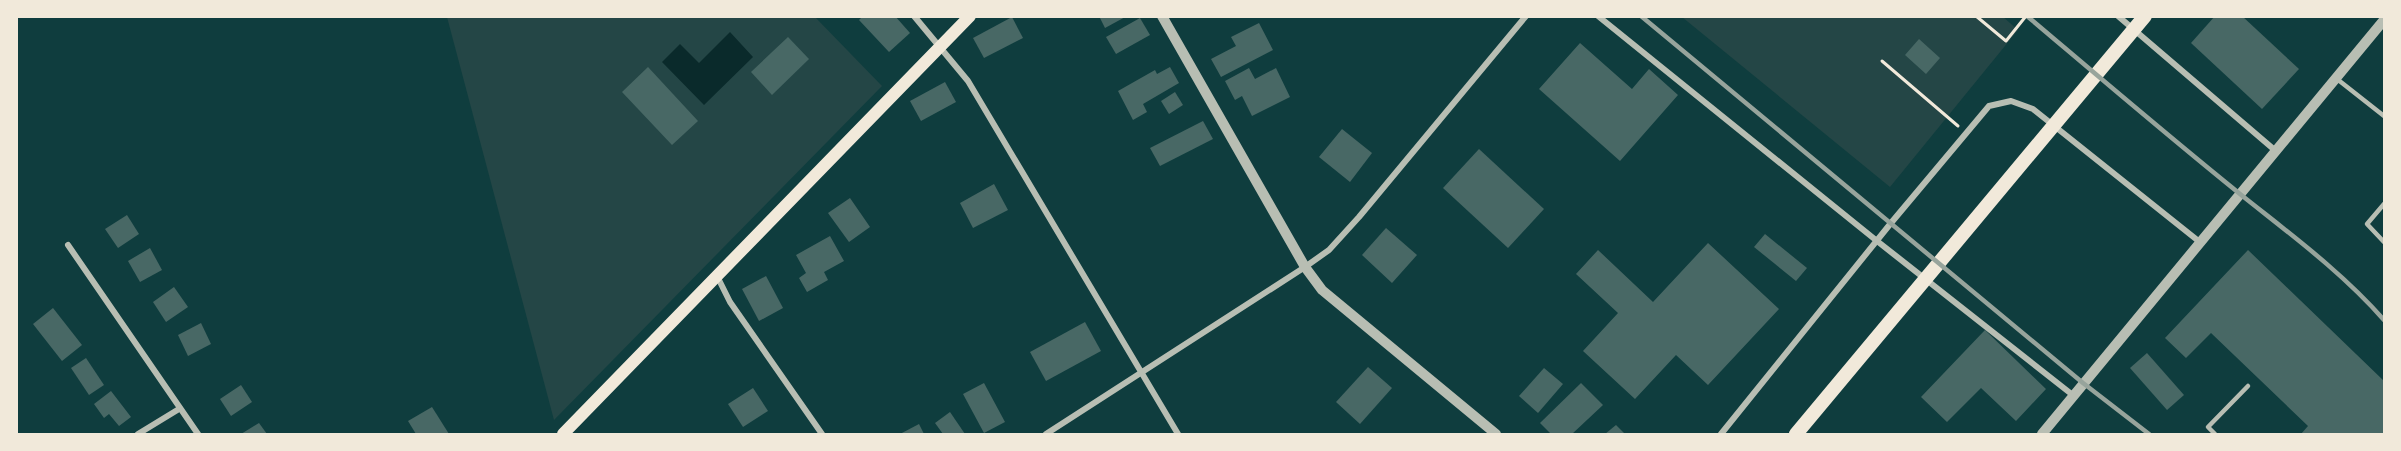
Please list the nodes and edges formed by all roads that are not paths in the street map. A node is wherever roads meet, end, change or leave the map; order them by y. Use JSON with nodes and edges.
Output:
{"nodes":[{"id":1,"x":914,"y":16,"type":"edge"},
{"id":2,"x":970,"y":16,"type":"edge"},
{"id":3,"x":1162,"y":16,"type":"edge"},
{"id":4,"x":1526,"y":16,"type":"edge"},
{"id":5,"x":1598,"y":16,"type":"edge"},
{"id":6,"x":2118,"y":16,"type":"edge"},
{"id":7,"x":2145,"y":16,"type":"edge"},
{"id":8,"x":2385,"y":20,"type":"edge"},
{"id":9,"x":940,"y":49,"type":"junction"},
{"id":10,"x":2336,"y":78,"type":"junction"},
{"id":11,"x":2385,"y":116,"type":"edge"},
{"id":12,"x":2277,"y":152,"type":"junction"},
{"id":13,"x":2385,"y":204,"type":"edge"},
{"id":14,"x":1877,"y":241,"type":"junction"},
{"id":15,"x":2385,"y":242,"type":"edge"},
{"id":16,"x":2201,"y":244,"type":"junction"},
{"id":17,"x":68,"y":245,"type":"dead end"},
{"id":18,"x":1305,"y":267,"type":"junction"},
{"id":19,"x":718,"y":278,"type":"junction"},
{"id":20,"x":1142,"y":371,"type":"junction"},
{"id":21,"x":2248,"y":386,"type":"dead end"},
{"id":22,"x":2074,"y":396,"type":"junction"},
{"id":23,"x":179,"y":409,"type":"junction"},
{"id":24,"x":138,"y":435,"type":"edge"},
{"id":25,"x":198,"y":435,"type":"edge"},
{"id":26,"x":563,"y":435,"type":"edge"},
{"id":27,"x":822,"y":435,"type":"edge"},
{"id":28,"x":1046,"y":435,"type":"edge"},
{"id":29,"x":1178,"y":435,"type":"edge"},
{"id":30,"x":1496,"y":435,"type":"edge"},
{"id":31,"x":1722,"y":435,"type":"edge"},
{"id":32,"x":1796,"y":435,"type":"edge"},
{"id":33,"x":2042,"y":435,"type":"edge"},
{"id":34,"x":2215,"y":435,"type":"edge"}],
"edges":[{"from":1,"to":9,"type":"street"},
{"from":2,"to":9,"type":"main road"},
{"from":3,"to":18,"type":"street"},
{"from":4,"to":18,"type":"street"},
{"from":5,"to":14,"type":"street"},
{"from":6,"to":12,"type":"street"},
{"from":7,"to":32,"type":"main road"},
{"from":8,"to":10,"type":"street"},
{"from":9,"to":19,"type":"main road"},
{"from":9,"to":20,"type":"street"},
{"from":10,"to":11,"type":"lane"},
{"from":10,"to":12,"type":"street"},
{"from":12,"to":16,"type":"street"},
{"from":13,"to":15,"type":"lane"},
{"from":14,"to":16,"type":"street"},
{"from":14,"to":22,"type":"street"},
{"from":14,"to":31,"type":"street"},
{"from":16,"to":22,"type":"street"},
{"from":17,"to":23,"type":"street"},
{"from":18,"to":20,"type":"street"},
{"from":18,"to":30,"type":"street"},
{"from":19,"to":26,"type":"main road"},
{"from":19,"to":27,"type":"street"},
{"from":20,"to":28,"type":"street"},
{"from":20,"to":29,"type":"street"},
{"from":21,"to":34,"type":"lane"},
{"from":22,"to":33,"type":"street"},
{"from":23,"to":24,"type":"street"},
{"from":23,"to":25,"type":"street"}]}
